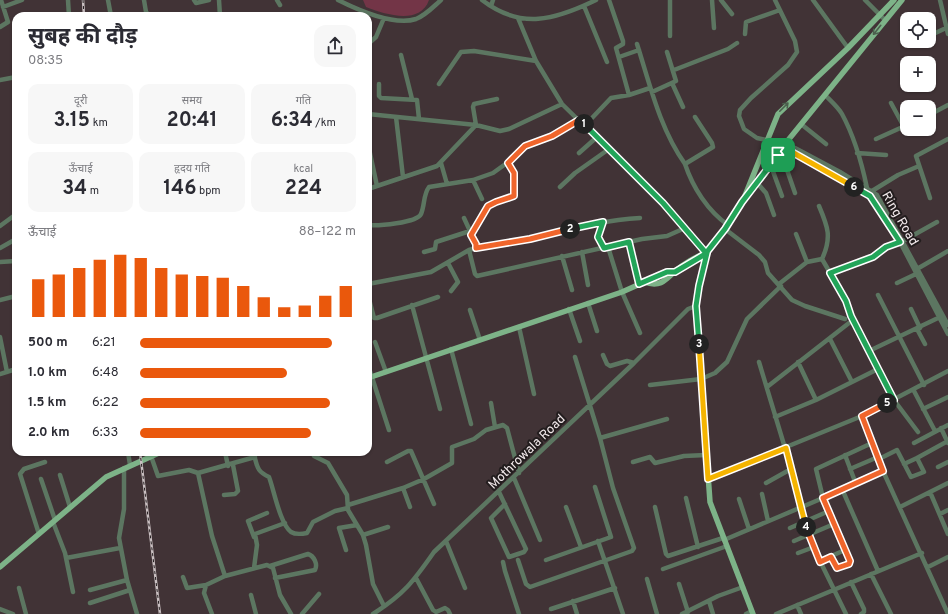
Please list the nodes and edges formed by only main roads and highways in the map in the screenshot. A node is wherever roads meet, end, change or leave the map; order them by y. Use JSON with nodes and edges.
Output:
{"nodes":[{"id":1,"x":894,"y":0,"type":"edge"},
{"id":2,"x":902,"y":0,"type":"edge"},
{"id":3,"x":742,"y":202,"type":"junction"},
{"id":4,"x":706,"y":253,"type":"junction"},
{"id":5,"x":675,"y":272,"type":"junction"},
{"id":6,"x":642,"y":283,"type":"junction"},
{"id":7,"x":372,"y":376,"type":"edge"},
{"id":8,"x":151,"y":456,"type":"edge"},
{"id":9,"x":0,"y":567,"type":"edge"},
{"id":10,"x":752,"y":613,"type":"edge"}],
"edges":[{"from":3,"to":1,"type":"main road","one_way":true},
{"from":2,"to":3,"type":"main road","one_way":true},
{"from":3,"to":4,"type":"main road"},
{"from":4,"to":5,"type":"main road"},
{"from":4,"to":10,"type":"main road"},
{"from":5,"to":6,"type":"main road"},
{"from":5,"to":6,"type":"main road"},
{"from":6,"to":7,"type":"main road"},
{"from":8,"to":9,"type":"main road"}]}
